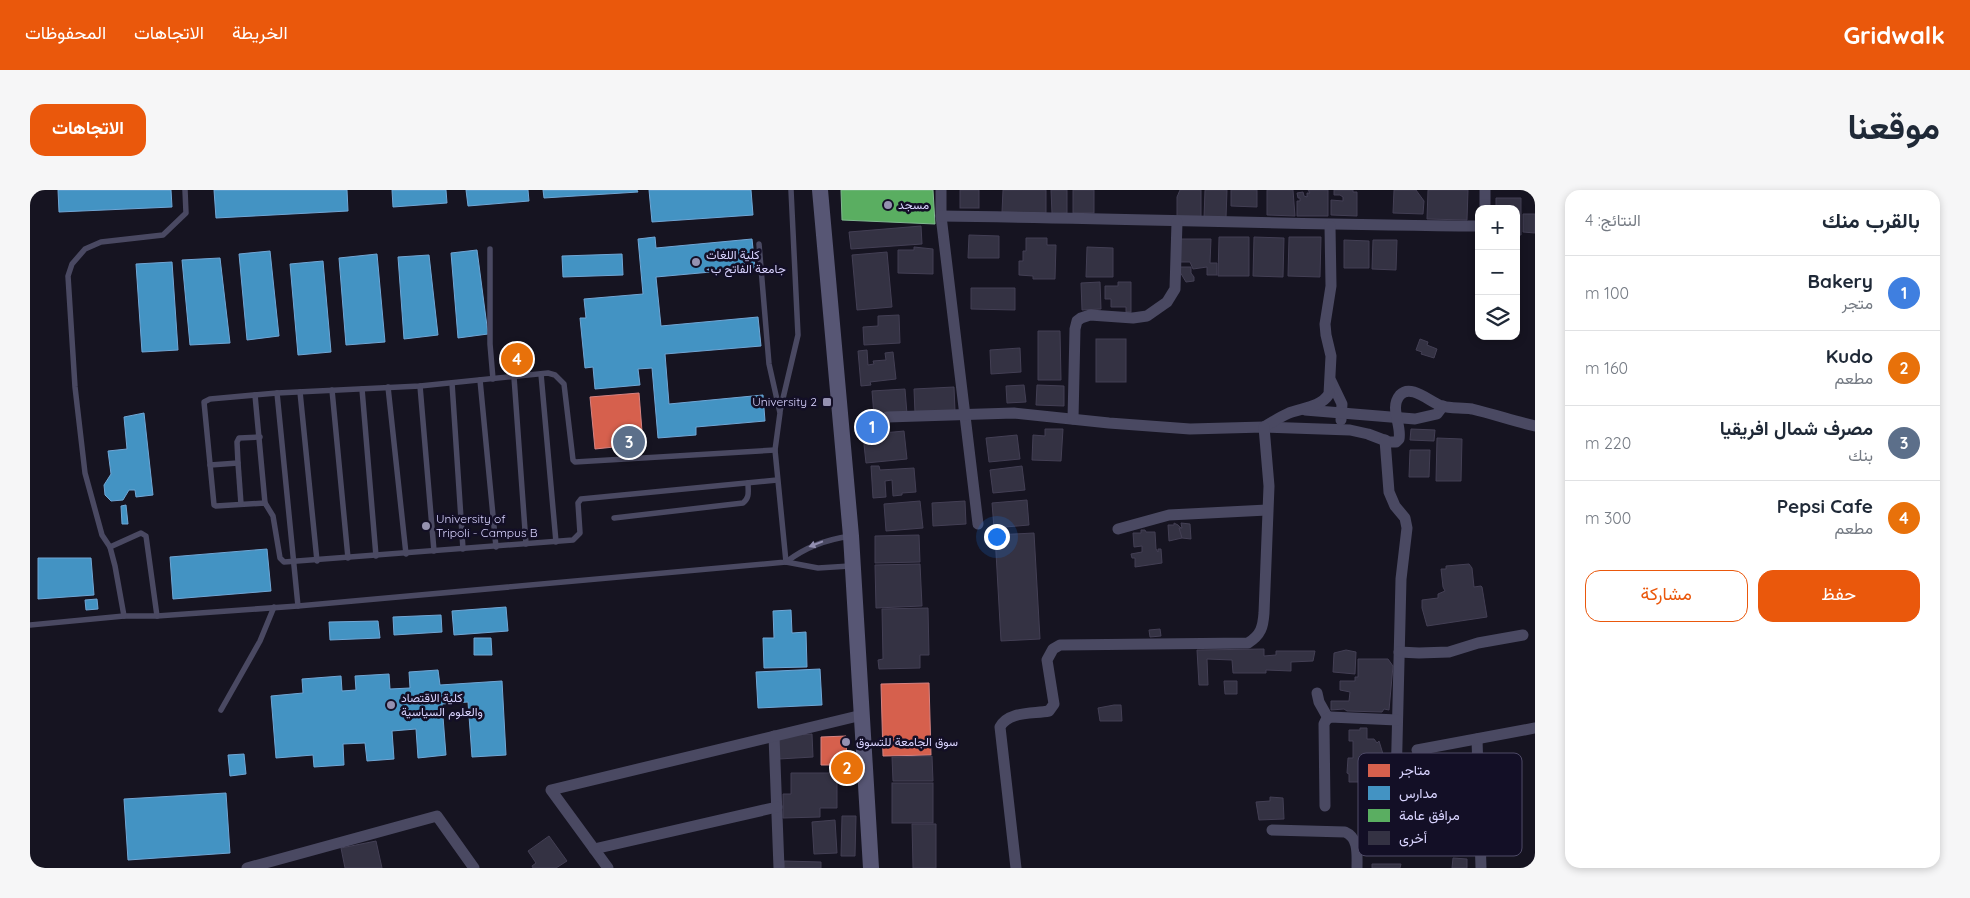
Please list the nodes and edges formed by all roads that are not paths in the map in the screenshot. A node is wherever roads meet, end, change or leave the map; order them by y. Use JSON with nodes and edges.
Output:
{"nodes":[{"id":1,"x":185,"y":190,"type":"edge"},
{"id":2,"x":791,"y":190,"type":"edge"},
{"id":3,"x":820,"y":190,"type":"edge"},
{"id":4,"x":941,"y":190,"type":"edge"},
{"id":5,"x":1485,"y":190,"type":"edge"},
{"id":6,"x":1485,"y":205,"type":"edge"},
{"id":7,"x":941,"y":216,"type":"junction"},
{"id":8,"x":1177,"y":222,"type":"junction"},
{"id":9,"x":1330,"y":226,"type":"junction"},
{"id":10,"x":1475,"y":226,"type":"edge"},
{"id":11,"x":759,"y":244,"type":"dead end"},
{"id":12,"x":490,"y":249,"type":"dead end"},
{"id":13,"x":541,"y":374,"type":"junction"},
{"id":14,"x":514,"y":377,"type":"junction"},
{"id":15,"x":494,"y":379,"type":"junction"},
{"id":16,"x":480,"y":380,"type":"junction"},
{"id":17,"x":1331,"y":382,"type":"junction"},
{"id":18,"x":452,"y":383,"type":"junction"},
{"id":19,"x":420,"y":386,"type":"junction"},
{"id":20,"x":388,"y":387,"type":"junction"},
{"id":21,"x":362,"y":389,"type":"junction"},
{"id":22,"x":332,"y":390,"type":"junction"},
{"id":23,"x":300,"y":392,"type":"junction"},
{"id":24,"x":277,"y":393,"type":"junction"},
{"id":25,"x":255,"y":395,"type":"junction"},
{"id":26,"x":1443,"y":406,"type":"junction"},
{"id":27,"x":1301,"y":410,"type":"junction"},
{"id":28,"x":780,"y":412,"type":"junction"},
{"id":29,"x":964,"y":414,"type":"junction"},
{"id":30,"x":1342,"y":414,"type":"junction"},
{"id":31,"x":887,"y":417,"type":"dead end"},
{"id":32,"x":1397,"y":418,"type":"junction"},
{"id":33,"x":1073,"y":419,"type":"junction"},
{"id":34,"x":1535,"y":426,"type":"edge"},
{"id":35,"x":1264,"y":427,"type":"junction"},
{"id":36,"x":1341,"y":430,"type":"junction"},
{"id":37,"x":260,"y":437,"type":"junction"},
{"id":38,"x":1385,"y":440,"type":"junction"},
{"id":39,"x":775,"y":450,"type":"junction"},
{"id":40,"x":238,"y":463,"type":"junction"},
{"id":41,"x":210,"y":466,"type":"junction"},
{"id":42,"x":777,"y":480,"type":"junction"},
{"id":43,"x":748,"y":483,"type":"junction"},
{"id":44,"x":265,"y":503,"type":"junction"},
{"id":45,"x":241,"y":504,"type":"junction"},
{"id":46,"x":1267,"y":510,"type":"junction"},
{"id":47,"x":614,"y":518,"type":"dead end"},
{"id":48,"x":978,"y":524,"type":"dead end"},
{"id":49,"x":1118,"y":529,"type":"dead end"},
{"id":50,"x":852,"y":536,"type":"junction"},
{"id":51,"x":556,"y":542,"type":"junction"},
{"id":52,"x":526,"y":544,"type":"junction"},
{"id":53,"x":110,"y":546,"type":"junction"},
{"id":54,"x":496,"y":546,"type":"junction"},
{"id":55,"x":464,"y":549,"type":"junction"},
{"id":56,"x":434,"y":552,"type":"junction"},
{"id":57,"x":406,"y":554,"type":"junction"},
{"id":58,"x":376,"y":556,"type":"junction"},
{"id":59,"x":348,"y":558,"type":"junction"},
{"id":60,"x":317,"y":561,"type":"junction"},
{"id":61,"x":294,"y":562,"type":"junction"},
{"id":62,"x":786,"y":562,"type":"junction"},
{"id":63,"x":854,"y":566,"type":"junction"},
{"id":64,"x":298,"y":606,"type":"junction"},
{"id":65,"x":274,"y":607,"type":"junction"},
{"id":66,"x":124,"y":616,"type":"junction"},
{"id":67,"x":157,"y":616,"type":"junction"},
{"id":68,"x":30,"y":624,"type":"edge"},
{"id":69,"x":1523,"y":635,"type":"dead end"},
{"id":70,"x":1399,"y":652,"type":"junction"},
{"id":71,"x":1317,"y":693,"type":"dead end"},
{"id":72,"x":221,"y":710,"type":"dead end"},
{"id":73,"x":862,"y":715,"type":"junction"},
{"id":74,"x":1328,"y":718,"type":"junction"},
{"id":75,"x":1397,"y":720,"type":"junction"},
{"id":76,"x":1534,"y":728,"type":"edge"},
{"id":77,"x":774,"y":736,"type":"junction"},
{"id":78,"x":1477,"y":739,"type":"junction"},
{"id":79,"x":1417,"y":750,"type":"dead end"},
{"id":80,"x":1396,"y":753,"type":"edge"},
{"id":81,"x":1477,"y":753,"type":"edge"},
{"id":82,"x":1325,"y":806,"type":"dead end"},
{"id":83,"x":777,"y":807,"type":"junction"},
{"id":84,"x":1272,"y":830,"type":"dead end"},
{"id":85,"x":594,"y":849,"type":"junction"},
{"id":86,"x":247,"y":868,"type":"edge"},
{"id":87,"x":474,"y":868,"type":"edge"},
{"id":88,"x":608,"y":868,"type":"edge"},
{"id":89,"x":779,"y":868,"type":"edge"},
{"id":90,"x":871,"y":868,"type":"edge"},
{"id":91,"x":1016,"y":868,"type":"edge"},
{"id":92,"x":1357,"y":868,"type":"edge"}],
"edges":[{"from":1,"to":53,"type":"lane"},
{"from":2,"to":28,"type":"lane"},
{"from":3,"to":50,"type":"street"},
{"from":4,"to":7,"type":"street"},
{"from":5,"to":6,"type":"street"},
{"from":7,"to":8,"type":"street"},
{"from":7,"to":29,"type":"street"},
{"from":8,"to":9,"type":"street"},
{"from":8,"to":33,"type":"street"},
{"from":9,"to":10,"type":"street"},
{"from":9,"to":17,"type":"street"},
{"from":11,"to":28,"type":"lane"},
{"from":12,"to":15,"type":"lane"},
{"from":13,"to":14,"type":"lane"},
{"from":13,"to":39,"type":"lane"},
{"from":13,"to":51,"type":"lane"},
{"from":14,"to":15,"type":"lane"},
{"from":14,"to":52,"type":"lane"},
{"from":15,"to":16,"type":"lane"},
{"from":16,"to":18,"type":"lane"},
{"from":16,"to":54,"type":"lane"},
{"from":17,"to":27,"type":"street"},
{"from":17,"to":30,"type":"street"},
{"from":18,"to":19,"type":"lane"},
{"from":18,"to":55,"type":"lane"},
{"from":19,"to":20,"type":"lane"},
{"from":19,"to":56,"type":"lane"},
{"from":20,"to":21,"type":"lane"},
{"from":20,"to":57,"type":"lane"},
{"from":21,"to":22,"type":"lane"},
{"from":21,"to":58,"type":"lane"},
{"from":22,"to":23,"type":"lane"},
{"from":22,"to":59,"type":"lane"},
{"from":23,"to":24,"type":"lane"},
{"from":23,"to":60,"type":"lane"},
{"from":24,"to":25,"type":"lane"},
{"from":24,"to":61,"type":"lane"},
{"from":25,"to":37,"type":"lane"},
{"from":25,"to":41,"type":"lane"},
{"from":26,"to":32,"type":"street"},
{"from":26,"to":32,"type":"street"},
{"from":26,"to":34,"type":"street"},
{"from":27,"to":30,"type":"street"},
{"from":27,"to":35,"type":"street"},
{"from":28,"to":39,"type":"lane"},
{"from":29,"to":31,"type":"street"},
{"from":29,"to":33,"type":"street"},
{"from":29,"to":48,"type":"street"},
{"from":30,"to":32,"type":"street"},
{"from":30,"to":36,"type":"street"},
{"from":32,"to":38,"type":"street"},
{"from":33,"to":35,"type":"street"},
{"from":35,"to":36,"type":"street"},
{"from":35,"to":46,"type":"street"},
{"from":36,"to":38,"type":"street"},
{"from":37,"to":40,"type":"lane"},
{"from":37,"to":44,"type":"lane"},
{"from":38,"to":70,"type":"street"},
{"from":39,"to":42,"type":"lane"},
{"from":40,"to":41,"type":"lane"},
{"from":40,"to":45,"type":"lane"},
{"from":41,"to":45,"type":"lane"},
{"from":42,"to":43,"type":"lane"},
{"from":42,"to":62,"type":"lane"},
{"from":43,"to":47,"type":"lane"},
{"from":43,"to":51,"type":"lane"},
{"from":44,"to":45,"type":"lane"},
{"from":44,"to":61,"type":"lane"},
{"from":46,"to":49,"type":"street"},
{"from":46,"to":91,"type":"street"},
{"from":50,"to":62,"type":"lane","one_way":true},
{"from":50,"to":63,"type":"street"},
{"from":51,"to":52,"type":"lane"},
{"from":52,"to":54,"type":"lane"},
{"from":53,"to":66,"type":"lane"},
{"from":53,"to":67,"type":"lane"},
{"from":54,"to":55,"type":"lane"},
{"from":55,"to":56,"type":"lane"},
{"from":56,"to":57,"type":"lane"},
{"from":57,"to":58,"type":"lane"},
{"from":58,"to":59,"type":"lane"},
{"from":59,"to":60,"type":"lane"},
{"from":60,"to":61,"type":"lane"},
{"from":61,"to":64,"type":"lane"},
{"from":62,"to":63,"type":"lane"},
{"from":62,"to":64,"type":"lane"},
{"from":63,"to":73,"type":"street"},
{"from":64,"to":65,"type":"lane"},
{"from":65,"to":67,"type":"lane"},
{"from":65,"to":72,"type":"lane"},
{"from":66,"to":67,"type":"lane"},
{"from":66,"to":68,"type":"lane"},
{"from":69,"to":70,"type":"street"},
{"from":70,"to":75,"type":"street"},
{"from":71,"to":74,"type":"street"},
{"from":73,"to":77,"type":"street"},
{"from":73,"to":90,"type":"street"},
{"from":74,"to":75,"type":"street"},
{"from":74,"to":82,"type":"street"},
{"from":75,"to":80,"type":"street"},
{"from":76,"to":78,"type":"street"},
{"from":77,"to":83,"type":"street"},
{"from":77,"to":85,"type":"street"},
{"from":78,"to":79,"type":"street"},
{"from":78,"to":81,"type":"street"},
{"from":83,"to":85,"type":"street"},
{"from":83,"to":89,"type":"street"},
{"from":84,"to":92,"type":"street"},
{"from":85,"to":88,"type":"street"},
{"from":86,"to":87,"type":"street"}]}
